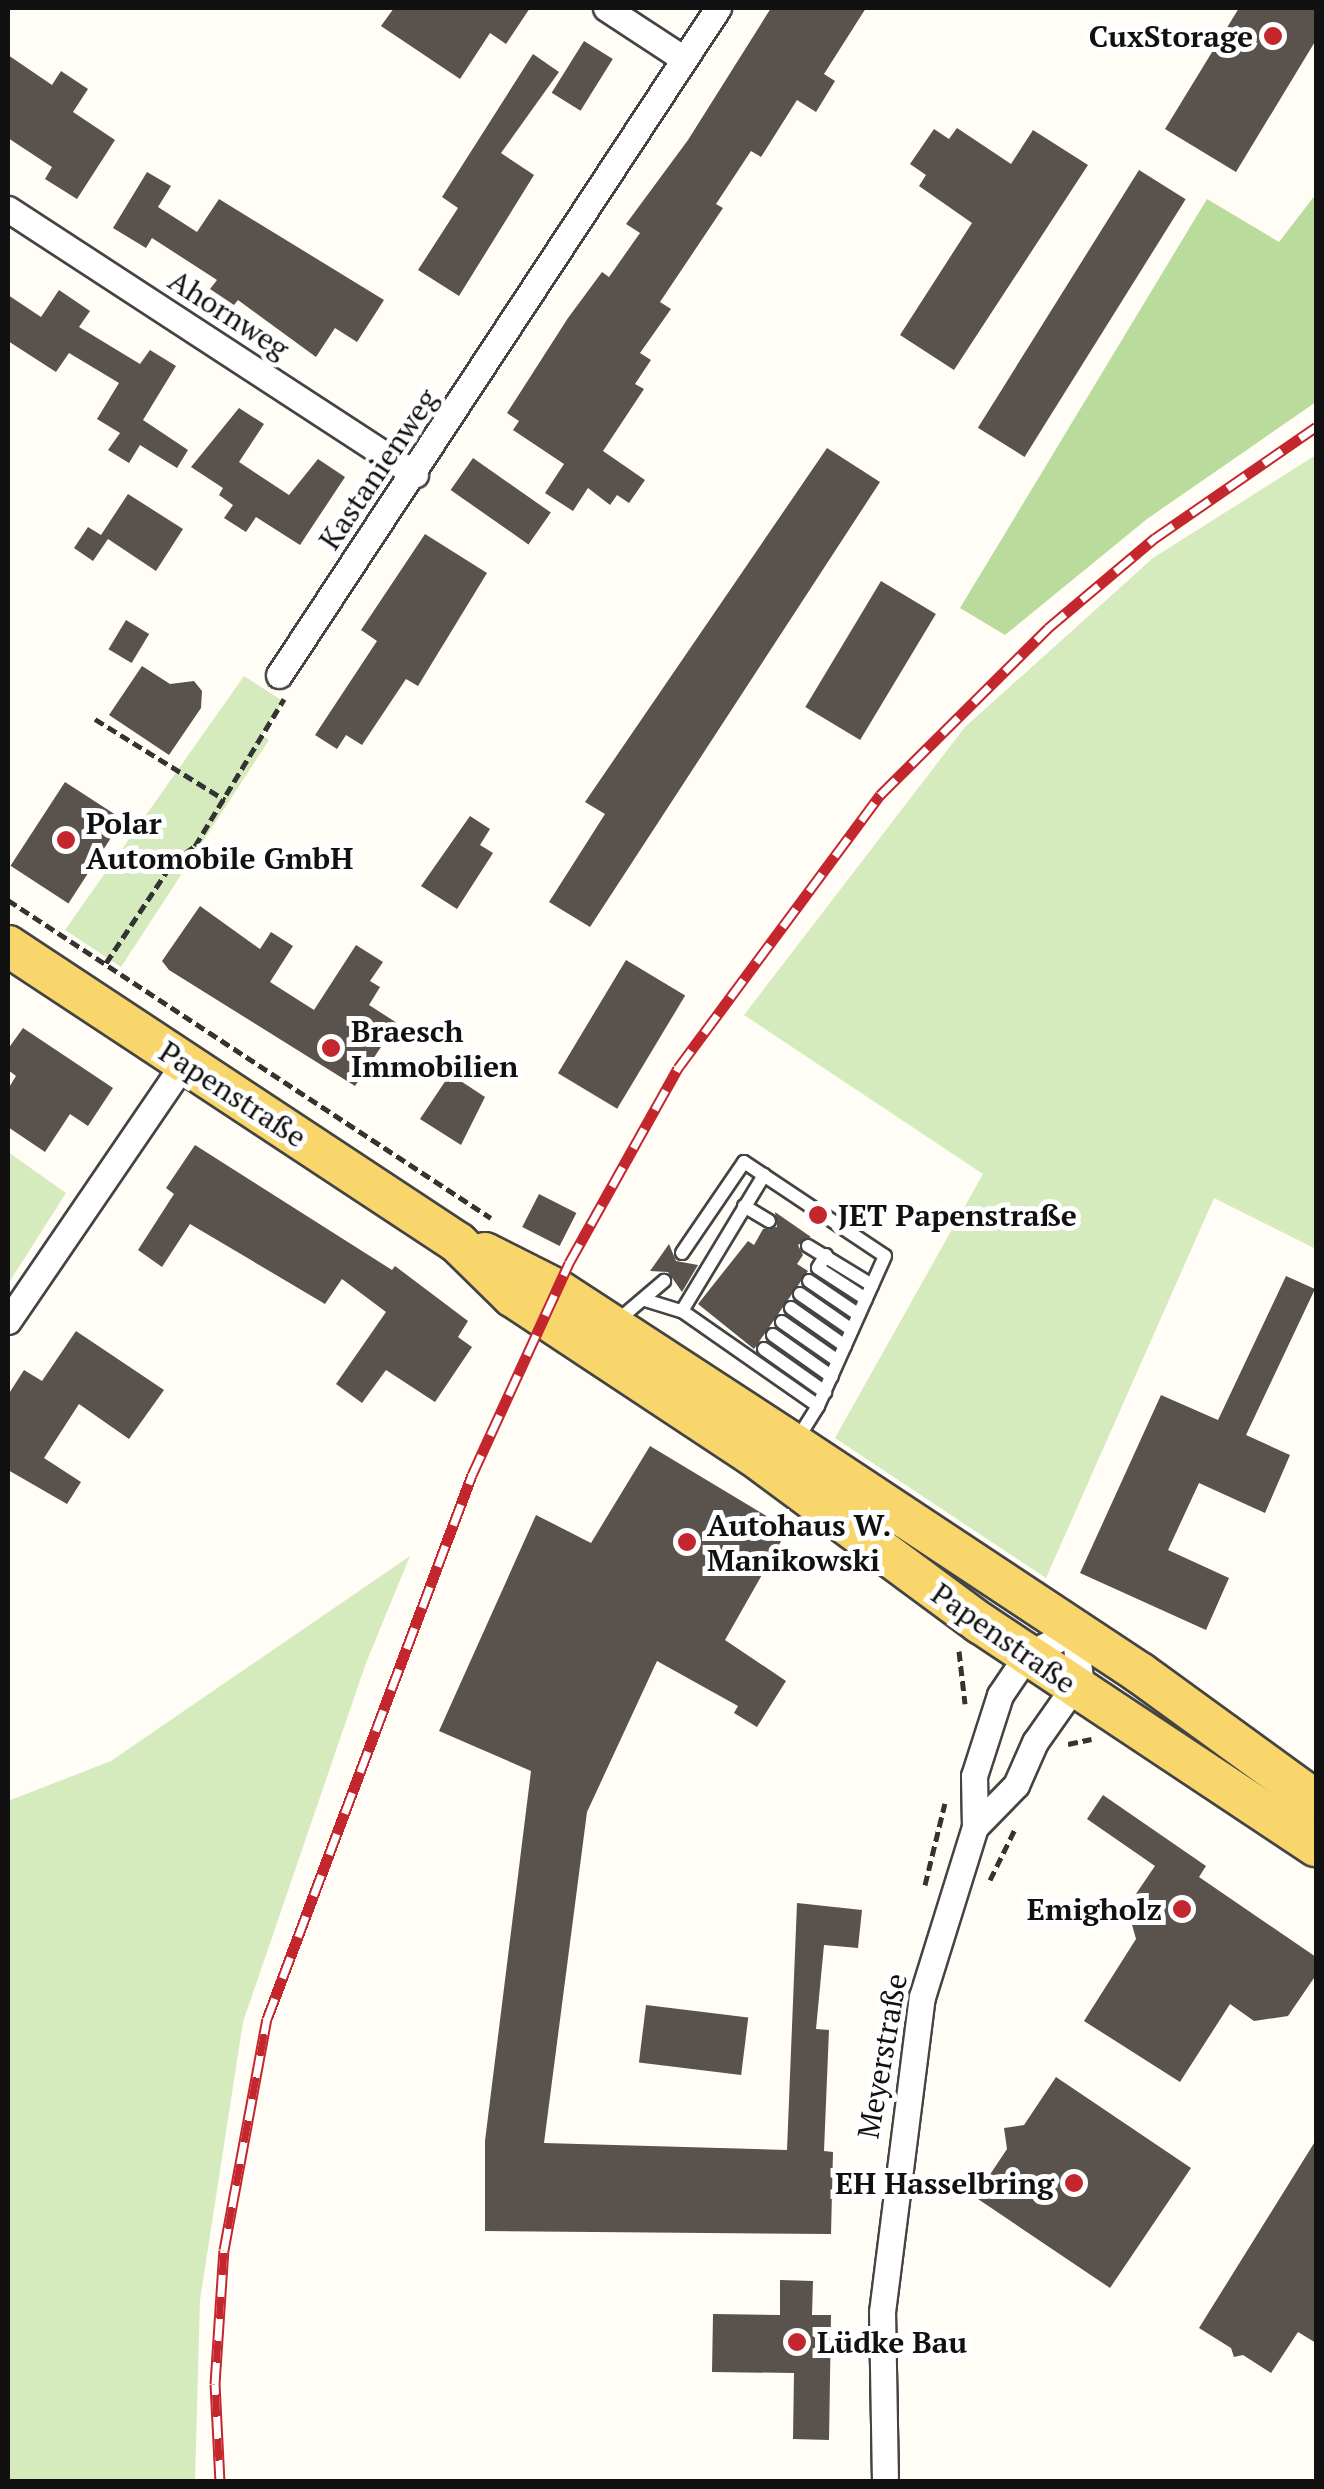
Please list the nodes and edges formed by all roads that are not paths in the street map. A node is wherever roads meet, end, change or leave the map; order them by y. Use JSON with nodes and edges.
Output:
{"nodes":[{"id":1,"x":606,"y":8,"type":"edge"},
{"id":2,"x":718,"y":8,"type":"edge"},
{"id":3,"x":684,"y":59,"type":"junction"},
{"id":4,"x":8,"y":209,"type":"edge"},
{"id":5,"x":415,"y":474,"type":"junction"},
{"id":6,"x":280,"y":675,"type":"road end"},
{"id":7,"x":8,"y":946,"type":"edge"},
{"id":8,"x":185,"y":1062,"type":"junction"},
{"id":9,"x":764,"y":1175,"type":"junction"},
{"id":10,"x":744,"y":1206,"type":"junction"},
{"id":11,"x":769,"y":1221,"type":"dead end"},
{"id":12,"x":458,"y":1243,"type":"junction"},
{"id":13,"x":808,"y":1246,"type":"dead end"},
{"id":14,"x":682,"y":1253,"type":"dead end"},
{"id":15,"x":826,"y":1256,"type":"junction"},
{"id":16,"x":810,"y":1280,"type":"dead end"},
{"id":17,"x":664,"y":1281,"type":"dead end"},
{"id":18,"x":872,"y":1285,"type":"junction"},
{"id":19,"x":800,"y":1294,"type":"dead end"},
{"id":20,"x":866,"y":1299,"type":"junction"},
{"id":21,"x":644,"y":1300,"type":"junction"},
{"id":22,"x":791,"y":1308,"type":"dead end"},
{"id":23,"x":682,"y":1311,"type":"junction"},
{"id":24,"x":859,"y":1315,"type":"junction"},
{"id":25,"x":8,"y":1321,"type":"edge"},
{"id":26,"x":782,"y":1322,"type":"dead end"},
{"id":27,"x":611,"y":1325,"type":"junction"},
{"id":28,"x":852,"y":1330,"type":"junction"},
{"id":29,"x":773,"y":1335,"type":"dead end"},
{"id":30,"x":846,"y":1346,"type":"junction"},
{"id":31,"x":764,"y":1349,"type":"dead end"},
{"id":32,"x":838,"y":1361,"type":"junction"},
{"id":33,"x":832,"y":1377,"type":"junction"},
{"id":34,"x":825,"y":1392,"type":"junction"},
{"id":35,"x":818,"y":1406,"type":"junction"},
{"id":36,"x":794,"y":1444,"type":"junction"},
{"id":37,"x":1074,"y":1631,"type":"junction"},
{"id":38,"x":1027,"y":1655,"type":"junction"},
{"id":39,"x":1074,"y":1687,"type":"junction"},
{"id":40,"x":1316,"y":1801,"type":"edge"},
{"id":41,"x":974,"y":1827,"type":"junction"},
{"id":42,"x":1316,"y":1846,"type":"edge"},
{"id":43,"x":885,"y":2482,"type":"edge"}],
"edges":[{"from":1,"to":3,"type":"street"},
{"from":2,"to":3,"type":"street","name":"Kastanienweg"},
{"from":3,"to":5,"type":"street","name":"Kastanienweg"},
{"from":4,"to":5,"type":"street","name":"Ahornweg"},
{"from":5,"to":6,"type":"street","name":"Kastanienweg"},
{"from":7,"to":8,"type":"main road","name":"Papenstraße"},
{"from":8,"to":12,"type":"main road","name":"Papenstraße"},
{"from":8,"to":25,"type":"street"},
{"from":9,"to":10,"type":"lane"},
{"from":9,"to":14,"type":"lane"},
{"from":9,"to":18,"type":"lane"},
{"from":10,"to":11,"type":"lane"},
{"from":10,"to":23,"type":"lane"},
{"from":12,"to":27,"type":"main road","name":"Papenstraße"},
{"from":12,"to":38,"type":"main road","name":"Papenstraße"},
{"from":13,"to":15,"type":"lane"},
{"from":15,"to":18,"type":"lane"},
{"from":15,"to":20,"type":"lane"},
{"from":16,"to":24,"type":"lane"},
{"from":17,"to":21,"type":"lane"},
{"from":18,"to":20,"type":"lane"},
{"from":19,"to":28,"type":"lane"},
{"from":20,"to":24,"type":"lane"},
{"from":21,"to":23,"type":"lane"},
{"from":21,"to":27,"type":"lane"},
{"from":22,"to":30,"type":"lane"},
{"from":23,"to":35,"type":"lane"},
{"from":24,"to":28,"type":"lane"},
{"from":26,"to":32,"type":"lane"},
{"from":27,"to":36,"type":"main road","name":"Papenstraße"},
{"from":28,"to":30,"type":"lane"},
{"from":29,"to":33,"type":"lane"},
{"from":30,"to":32,"type":"lane"},
{"from":31,"to":34,"type":"lane"},
{"from":32,"to":33,"type":"lane"},
{"from":33,"to":34,"type":"lane"},
{"from":34,"to":35,"type":"lane"},
{"from":35,"to":36,"type":"lane"},
{"from":36,"to":37,"type":"main road","name":"Papenstraße"},
{"from":37,"to":38,"type":"street","name":"Meyerstraße"},
{"from":37,"to":39,"type":"street"},
{"from":37,"to":40,"type":"main road","name":"Papenstraße"},
{"from":38,"to":39,"type":"main road","name":"Papenstraße"},
{"from":38,"to":41,"type":"street","name":"Meyerstraße"},
{"from":39,"to":41,"type":"street","name":"Meyerstraße"},
{"from":39,"to":42,"type":"main road","name":"Papenstraße"},
{"from":41,"to":43,"type":"street","name":"Meyerstraße"}]}
